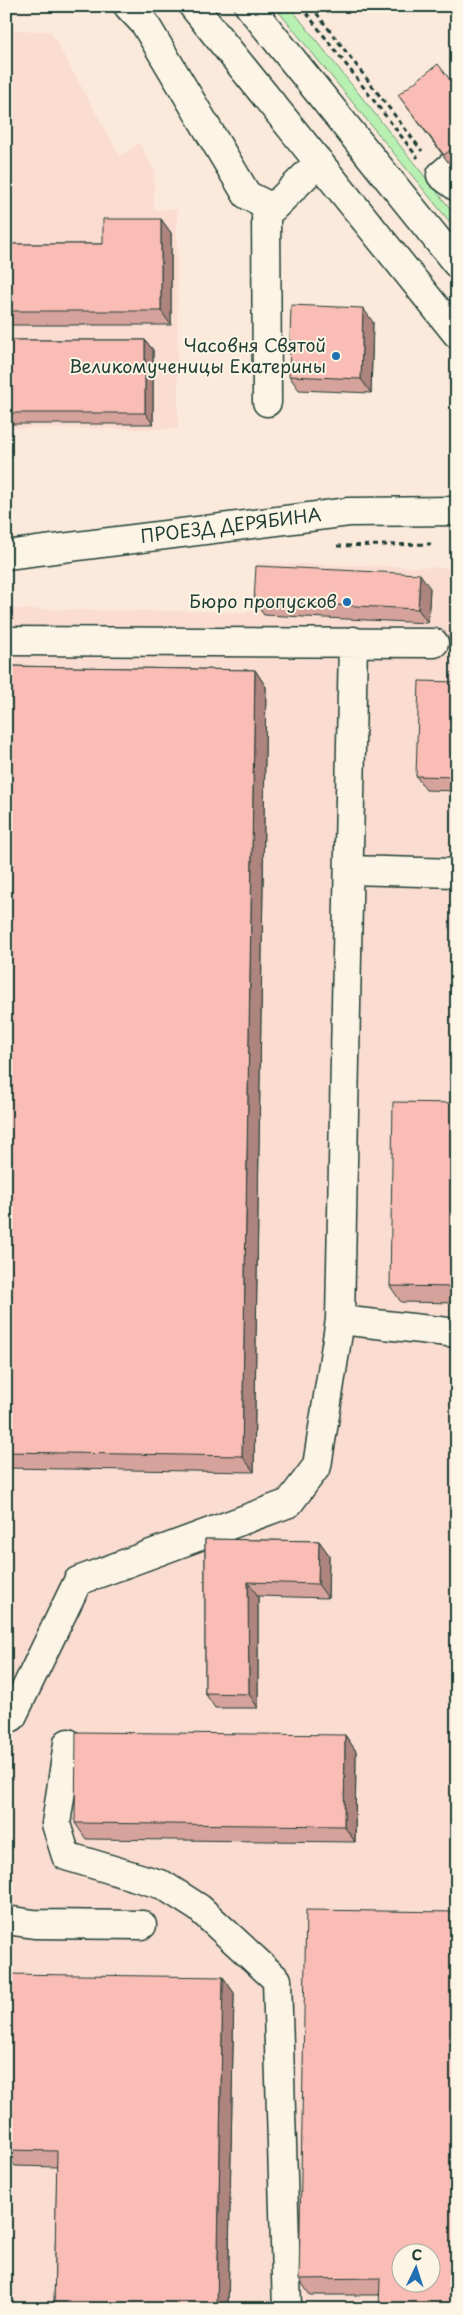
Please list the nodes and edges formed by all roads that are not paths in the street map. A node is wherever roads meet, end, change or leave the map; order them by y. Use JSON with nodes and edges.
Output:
{"nodes":[{"id":1,"x":128,"y":6,"type":"edge"},
{"id":2,"x":193,"y":6,"type":"edge"},
{"id":3,"x":249,"y":6,"type":"edge"},
{"id":4,"x":319,"y":162,"type":"junction"},
{"id":5,"x":266,"y":205,"type":"junction"},
{"id":6,"x":457,"y":264,"type":"edge"},
{"id":7,"x":457,"y":334,"type":"edge"},
{"id":8,"x":267,"y":402,"type":"dead end"},
{"id":9,"x":457,"y":512,"type":"edge"},
{"id":10,"x":6,"y":555,"type":"edge"},
{"id":11,"x":6,"y":641,"type":"edge"},
{"id":12,"x":353,"y":642,"type":"junction"},
{"id":13,"x":434,"y":643,"type":"dead end"},
{"id":14,"x":348,"y":870,"type":"junction"},
{"id":15,"x":457,"y":873,"type":"edge"},
{"id":16,"x":340,"y":1320,"type":"junction"},
{"id":17,"x":457,"y":1333,"type":"edge"},
{"id":18,"x":6,"y":1719,"type":"edge"},
{"id":19,"x":68,"y":1743,"type":"dead end"},
{"id":20,"x":6,"y":1920,"type":"edge"},
{"id":21,"x":142,"y":1925,"type":"dead end"},
{"id":22,"x":287,"y":2309,"type":"edge"}],
"edges":[{"from":1,"to":5,"type":"main road"},
{"from":2,"to":4,"type":"main road"},
{"from":3,"to":6,"type":"main road"},
{"from":4,"to":5,"type":"main road"},
{"from":4,"to":7,"type":"main road"},
{"from":5,"to":8,"type":"main road"},
{"from":9,"to":10,"type":"main road","name":"ПРОЕЗД ДЕРЯБИНА"},
{"from":11,"to":12,"type":"main road"},
{"from":12,"to":13,"type":"main road"},
{"from":12,"to":14,"type":"main road"},
{"from":14,"to":15,"type":"main road"},
{"from":14,"to":16,"type":"main road"},
{"from":16,"to":17,"type":"main road"},
{"from":16,"to":18,"type":"main road"},
{"from":19,"to":22,"type":"main road"},
{"from":20,"to":21,"type":"main road"}]}
